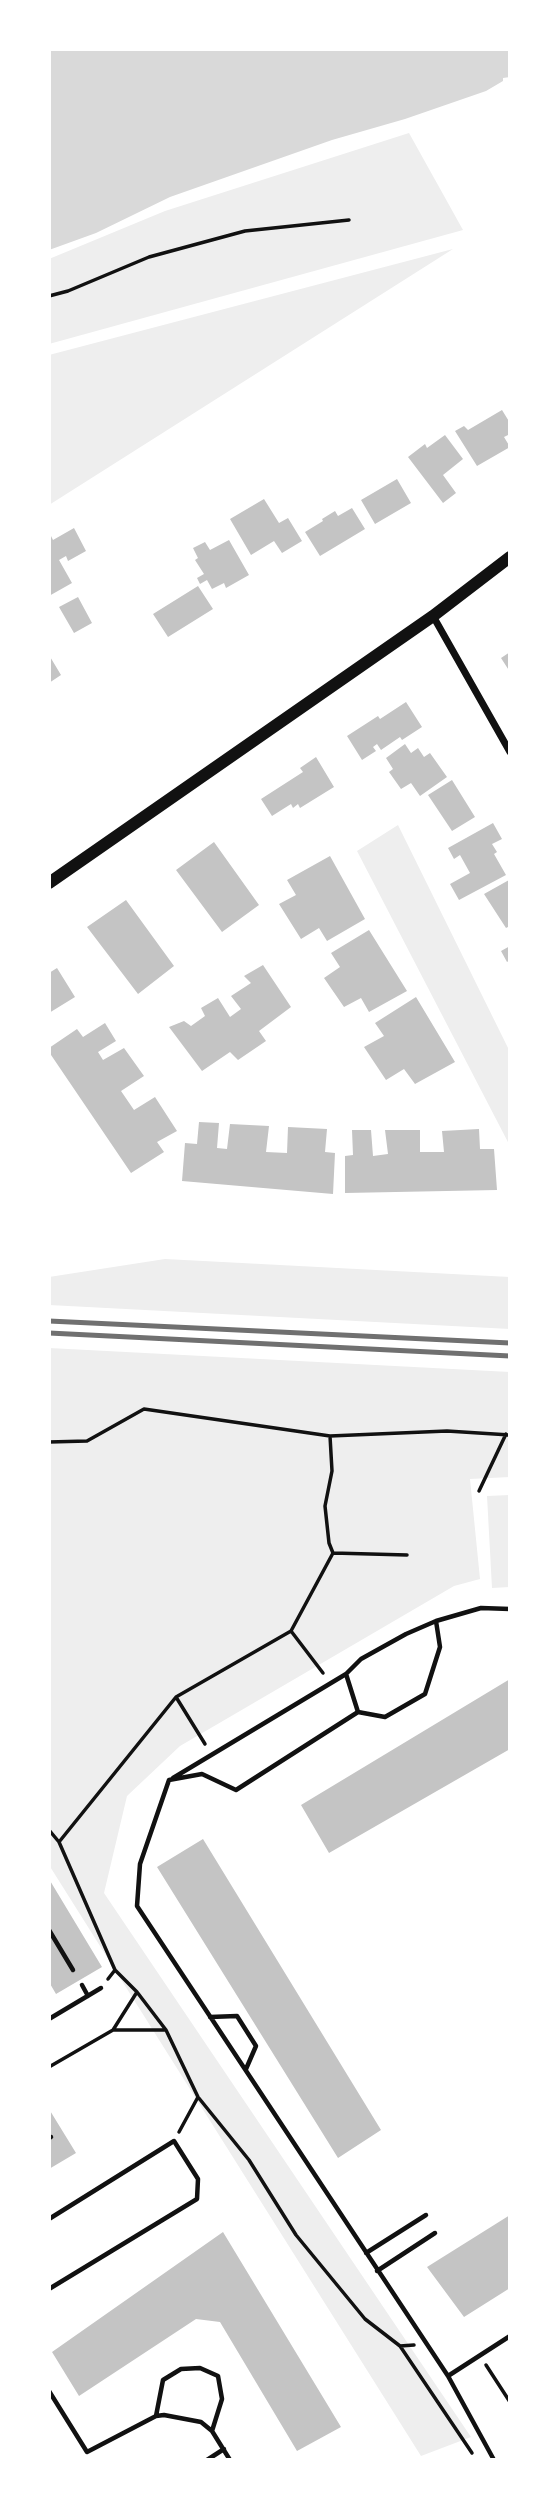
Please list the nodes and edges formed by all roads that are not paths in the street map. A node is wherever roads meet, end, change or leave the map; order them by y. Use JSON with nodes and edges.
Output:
{"nodes":[{"id":1,"x":510,"y":557,"type":"edge"},
{"id":2,"x":433,"y":616,"type":"junction"},
{"id":3,"x":510,"y":752,"type":"edge"},
{"id":4,"x":49,"y":883,"type":"edge"},
{"id":5,"x":510,"y":1609,"type":"edge"},
{"id":6,"x":436,"y":1621,"type":"junction"},
{"id":7,"x":346,"y":1674,"type":"junction"},
{"id":8,"x":358,"y":1712,"type":"junction"},
{"id":9,"x":169,"y":1780,"type":"junction"},
{"id":10,"x":49,"y":1930,"type":"edge"},
{"id":11,"x":73,"y":1970,"type":"dead end"},
{"id":12,"x":82,"y":1985,"type":"dead end"},
{"id":13,"x":101,"y":1989,"type":"road end"},
{"id":14,"x":88,"y":1996,"type":"junction"},
{"id":15,"x":211,"y":2017,"type":"junction"},
{"id":16,"x":49,"y":2019,"type":"edge"},
{"id":17,"x":245,"y":2070,"type":"junction"},
{"id":18,"x":426,"y":2215,"type":"dead end"},
{"id":19,"x":49,"y":2219,"type":"edge"},
{"id":20,"x":435,"y":2233,"type":"dead end"},
{"id":21,"x":366,"y":2253,"type":"junction"},
{"id":22,"x":377,"y":2272,"type":"junction"},
{"id":23,"x":49,"y":2289,"type":"edge"},
{"id":24,"x":510,"y":2336,"type":"edge"},
{"id":25,"x":448,"y":2376,"type":"junction"},
{"id":26,"x":50,"y":2393,"type":"edge"},
{"id":27,"x":156,"y":2416,"type":"junction"},
{"id":28,"x":212,"y":2431,"type":"junction"},
{"id":29,"x":224,"y":2449,"type":"junction"},
{"id":30,"x":207,"y":2460,"type":"edge"},
{"id":31,"x":230,"y":2460,"type":"edge"},
{"id":32,"x":494,"y":2460,"type":"edge"}],
"edges":[{"from":1,"to":2,"type":"main road"},
{"from":2,"to":3,"type":"street"},
{"from":2,"to":4,"type":"main road"},
{"from":5,"to":6,"type":"lane"},
{"from":6,"to":7,"type":"lane"},
{"from":6,"to":8,"type":"lane"},
{"from":7,"to":8,"type":"lane"},
{"from":7,"to":9,"type":"lane"},
{"from":8,"to":9,"type":"lane"},
{"from":9,"to":15,"type":"lane"},
{"from":10,"to":11,"type":"lane"},
{"from":12,"to":14,"type":"lane"},
{"from":13,"to":14,"type":"lane"},
{"from":14,"to":16,"type":"lane"},
{"from":15,"to":17,"type":"lane"},
{"from":15,"to":17,"type":"lane"},
{"from":17,"to":21,"type":"lane"},
{"from":18,"to":21,"type":"lane"},
{"from":19,"to":23,"type":"lane"},
{"from":20,"to":22,"type":"lane"},
{"from":21,"to":22,"type":"lane"},
{"from":22,"to":25,"type":"lane"},
{"from":24,"to":25,"type":"lane"},
{"from":25,"to":32,"type":"lane"},
{"from":26,"to":27,"type":"lane"},
{"from":27,"to":28,"type":"lane"},
{"from":27,"to":28,"type":"lane"},
{"from":28,"to":29,"type":"lane"},
{"from":29,"to":30,"type":"lane"},
{"from":29,"to":31,"type":"lane"}]}
